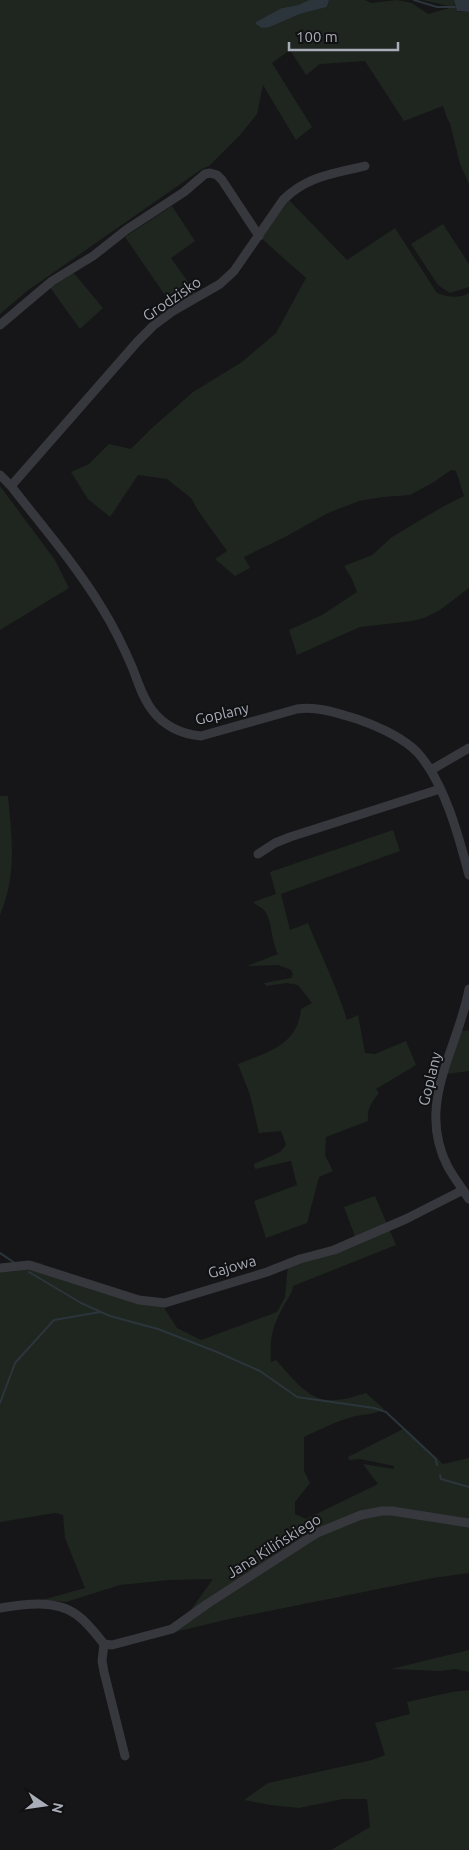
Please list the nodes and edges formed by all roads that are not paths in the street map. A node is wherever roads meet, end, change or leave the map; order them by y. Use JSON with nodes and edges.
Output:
{"nodes":[{"id":1,"x":365,"y":166,"type":"dead end"},
{"id":2,"x":259,"y":236,"type":"junction"},
{"id":3,"x":0,"y":325,"type":"edge"},
{"id":4,"x":0,"y":475,"type":"edge"},
{"id":5,"x":11,"y":486,"type":"junction"},
{"id":6,"x":469,"y":748,"type":"edge"},
{"id":7,"x":431,"y":770,"type":"junction"},
{"id":8,"x":440,"y":789,"type":"junction"},
{"id":9,"x":258,"y":854,"type":"dead end"},
{"id":10,"x":469,"y":875,"type":"edge"},
{"id":11,"x":469,"y":989,"type":"edge"},
{"id":12,"x":464,"y":1190,"type":"junction"},
{"id":13,"x":469,"y":1199,"type":"edge"},
{"id":14,"x":0,"y":1268,"type":"edge"},
{"id":15,"x":469,"y":1523,"type":"edge"},
{"id":16,"x":0,"y":1608,"type":"edge"},
{"id":17,"x":104,"y":1644,"type":"junction"},
{"id":18,"x":125,"y":1756,"type":"dead end"}],
"edges":[{"from":1,"to":2,"type":"street","name":"Grodzisko"},
{"from":2,"to":3,"type":"street"},
{"from":2,"to":5,"type":"street","name":"Grodzisko"},
{"from":4,"to":5,"type":"street"},
{"from":5,"to":7,"type":"street","name":"Goplany"},
{"from":6,"to":7,"type":"street"},
{"from":7,"to":8,"type":"street","name":"Goplany"},
{"from":8,"to":9,"type":"street"},
{"from":8,"to":10,"type":"street","name":"Goplany"},
{"from":11,"to":12,"type":"street","name":"Goplany"},
{"from":12,"to":13,"type":"street","name":"Goplany"},
{"from":12,"to":14,"type":"street","name":"Gajowa"},
{"from":15,"to":17,"type":"street","name":"Jana Kilińskiego"},
{"from":16,"to":17,"type":"street"},
{"from":17,"to":18,"type":"street"}]}
